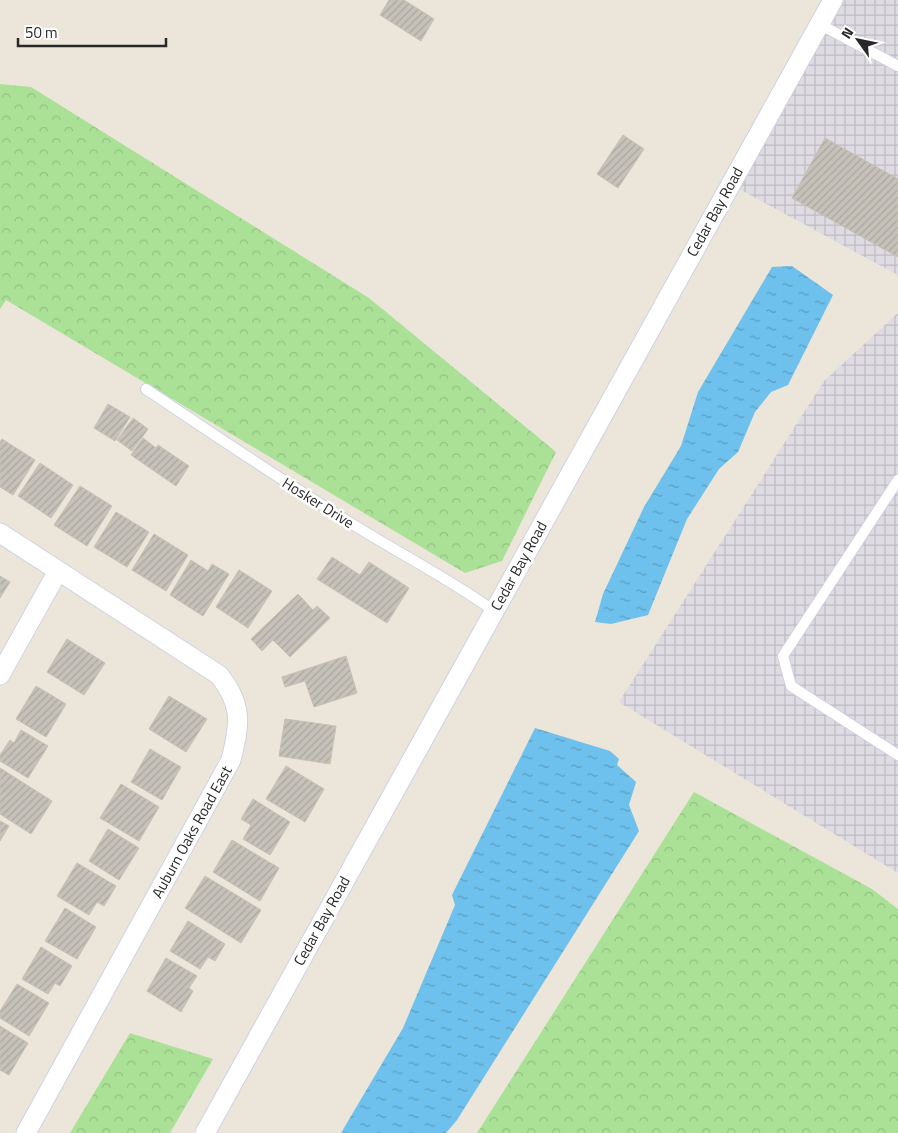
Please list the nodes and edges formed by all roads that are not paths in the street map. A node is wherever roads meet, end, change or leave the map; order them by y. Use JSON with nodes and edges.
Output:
{"nodes":[{"id":1,"x":833,"y":0,"type":"edge"},
{"id":2,"x":820,"y":24,"type":"junction"},
{"id":3,"x":898,"y":66,"type":"edge"},
{"id":4,"x":146,"y":389,"type":"dead end"},
{"id":5,"x":898,"y":480,"type":"edge"},
{"id":6,"x":0,"y":534,"type":"edge"},
{"id":7,"x":58,"y":571,"type":"junction"},
{"id":8,"x":494,"y":611,"type":"junction"},
{"id":9,"x":0,"y":675,"type":"edge"},
{"id":10,"x":898,"y":755,"type":"edge"},
{"id":11,"x":26,"y":1133,"type":"edge"},
{"id":12,"x":205,"y":1133,"type":"edge"}],
"edges":[{"from":1,"to":2,"type":"street","name":"Cedar Bay Road"},
{"from":2,"to":3,"type":"lane"},
{"from":2,"to":8,"type":"street","name":"Cedar Bay Road"},
{"from":4,"to":8,"type":"lane","name":"Hosker Drive"},
{"from":5,"to":10,"type":"lane"},
{"from":6,"to":7,"type":"street","name":"Auburn Oaks Road East"},
{"from":7,"to":9,"type":"street"},
{"from":7,"to":11,"type":"street","name":"Auburn Oaks Road East"},
{"from":8,"to":12,"type":"street","name":"Cedar Bay Road"}]}
